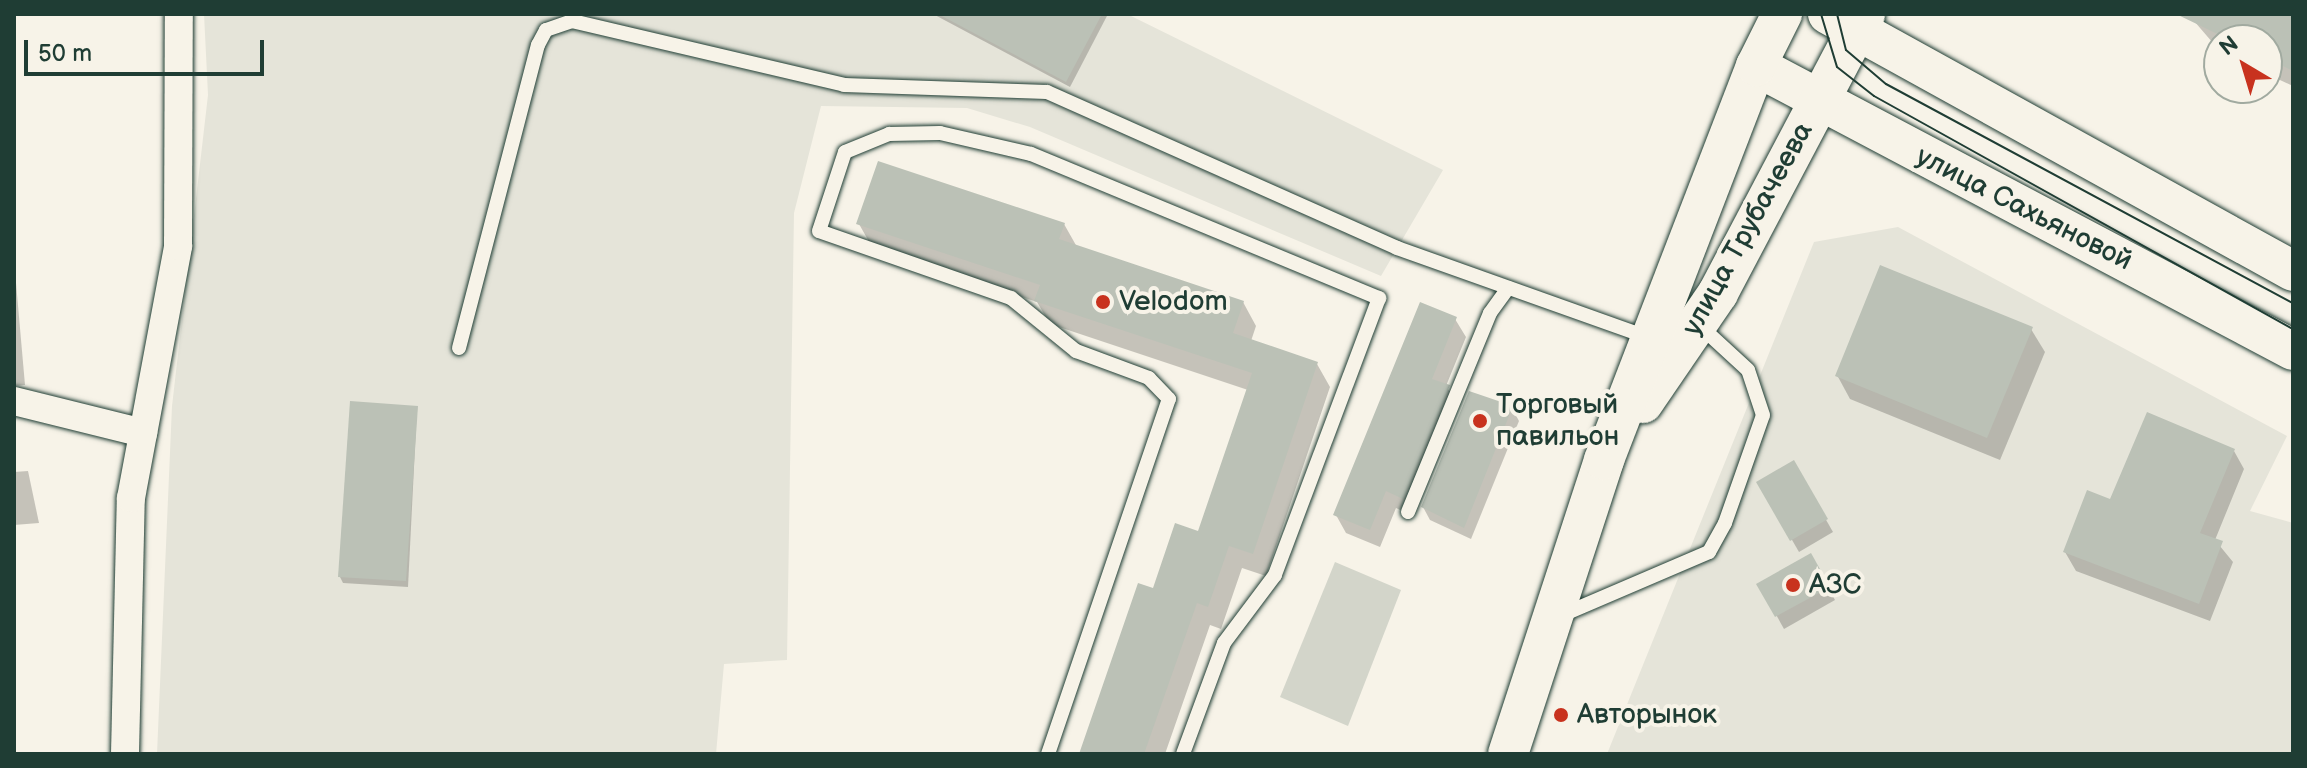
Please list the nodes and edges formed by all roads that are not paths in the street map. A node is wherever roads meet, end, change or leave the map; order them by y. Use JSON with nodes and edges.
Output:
{"nodes":[{"id":1,"x":179,"y":14,"type":"edge"},
{"id":2,"x":1850,"y":20,"type":"edge"},
{"id":3,"x":1779,"y":21,"type":"edge"},
{"id":4,"x":1756,"y":66,"type":"junction"},
{"id":5,"x":1817,"y":104,"type":"junction"},
{"id":6,"x":2293,"y":271,"type":"edge"},
{"id":7,"x":1508,"y":288,"type":"junction"},
{"id":8,"x":1697,"y":323,"type":"junction"},
{"id":9,"x":1652,"y":338,"type":"junction"},
{"id":10,"x":459,"y":348,"type":"dead end"},
{"id":11,"x":2293,"y":350,"type":"edge"},
{"id":12,"x":14,"y":401,"type":"edge"},
{"id":13,"x":143,"y":433,"type":"junction"},
{"id":14,"x":1604,"y":460,"type":"junction"},
{"id":15,"x":1408,"y":512,"type":"dead end"},
{"id":16,"x":1550,"y":619,"type":"junction"},
{"id":17,"x":125,"y":754,"type":"edge"},
{"id":18,"x":1048,"y":754,"type":"edge"},
{"id":19,"x":1183,"y":754,"type":"edge"},
{"id":20,"x":1508,"y":754,"type":"edge"}],
"edges":[{"from":1,"to":13,"type":"street"},
{"from":2,"to":5,"type":"main road","name":"улица Трубачеева"},
{"from":2,"to":6,"type":"main road"},
{"from":3,"to":4,"type":"main road","name":"улица Трубачеева"},
{"from":4,"to":5,"type":"main road","name":"улица Сахьяновой"},
{"from":4,"to":9,"type":"main road","name":"улица Трубачеева"},
{"from":5,"to":8,"type":"main road","name":"улица Трубачеева"},
{"from":5,"to":11,"type":"main road","name":"улица Сахьяновой"},
{"from":7,"to":9,"type":"lane"},
{"from":7,"to":10,"type":"lane"},
{"from":7,"to":15,"type":"lane"},
{"from":8,"to":14,"type":"main road","name":"улица Трубачеева"},
{"from":8,"to":16,"type":"lane"},
{"from":9,"to":14,"type":"main road","name":"улица Трубачеева"},
{"from":12,"to":13,"type":"street"},
{"from":13,"to":17,"type":"street"},
{"from":14,"to":16,"type":"main road","name":"улица Трубачеева"},
{"from":16,"to":20,"type":"main road","name":"улица Трубачеева"},
{"from":18,"to":19,"type":"lane"}]}
